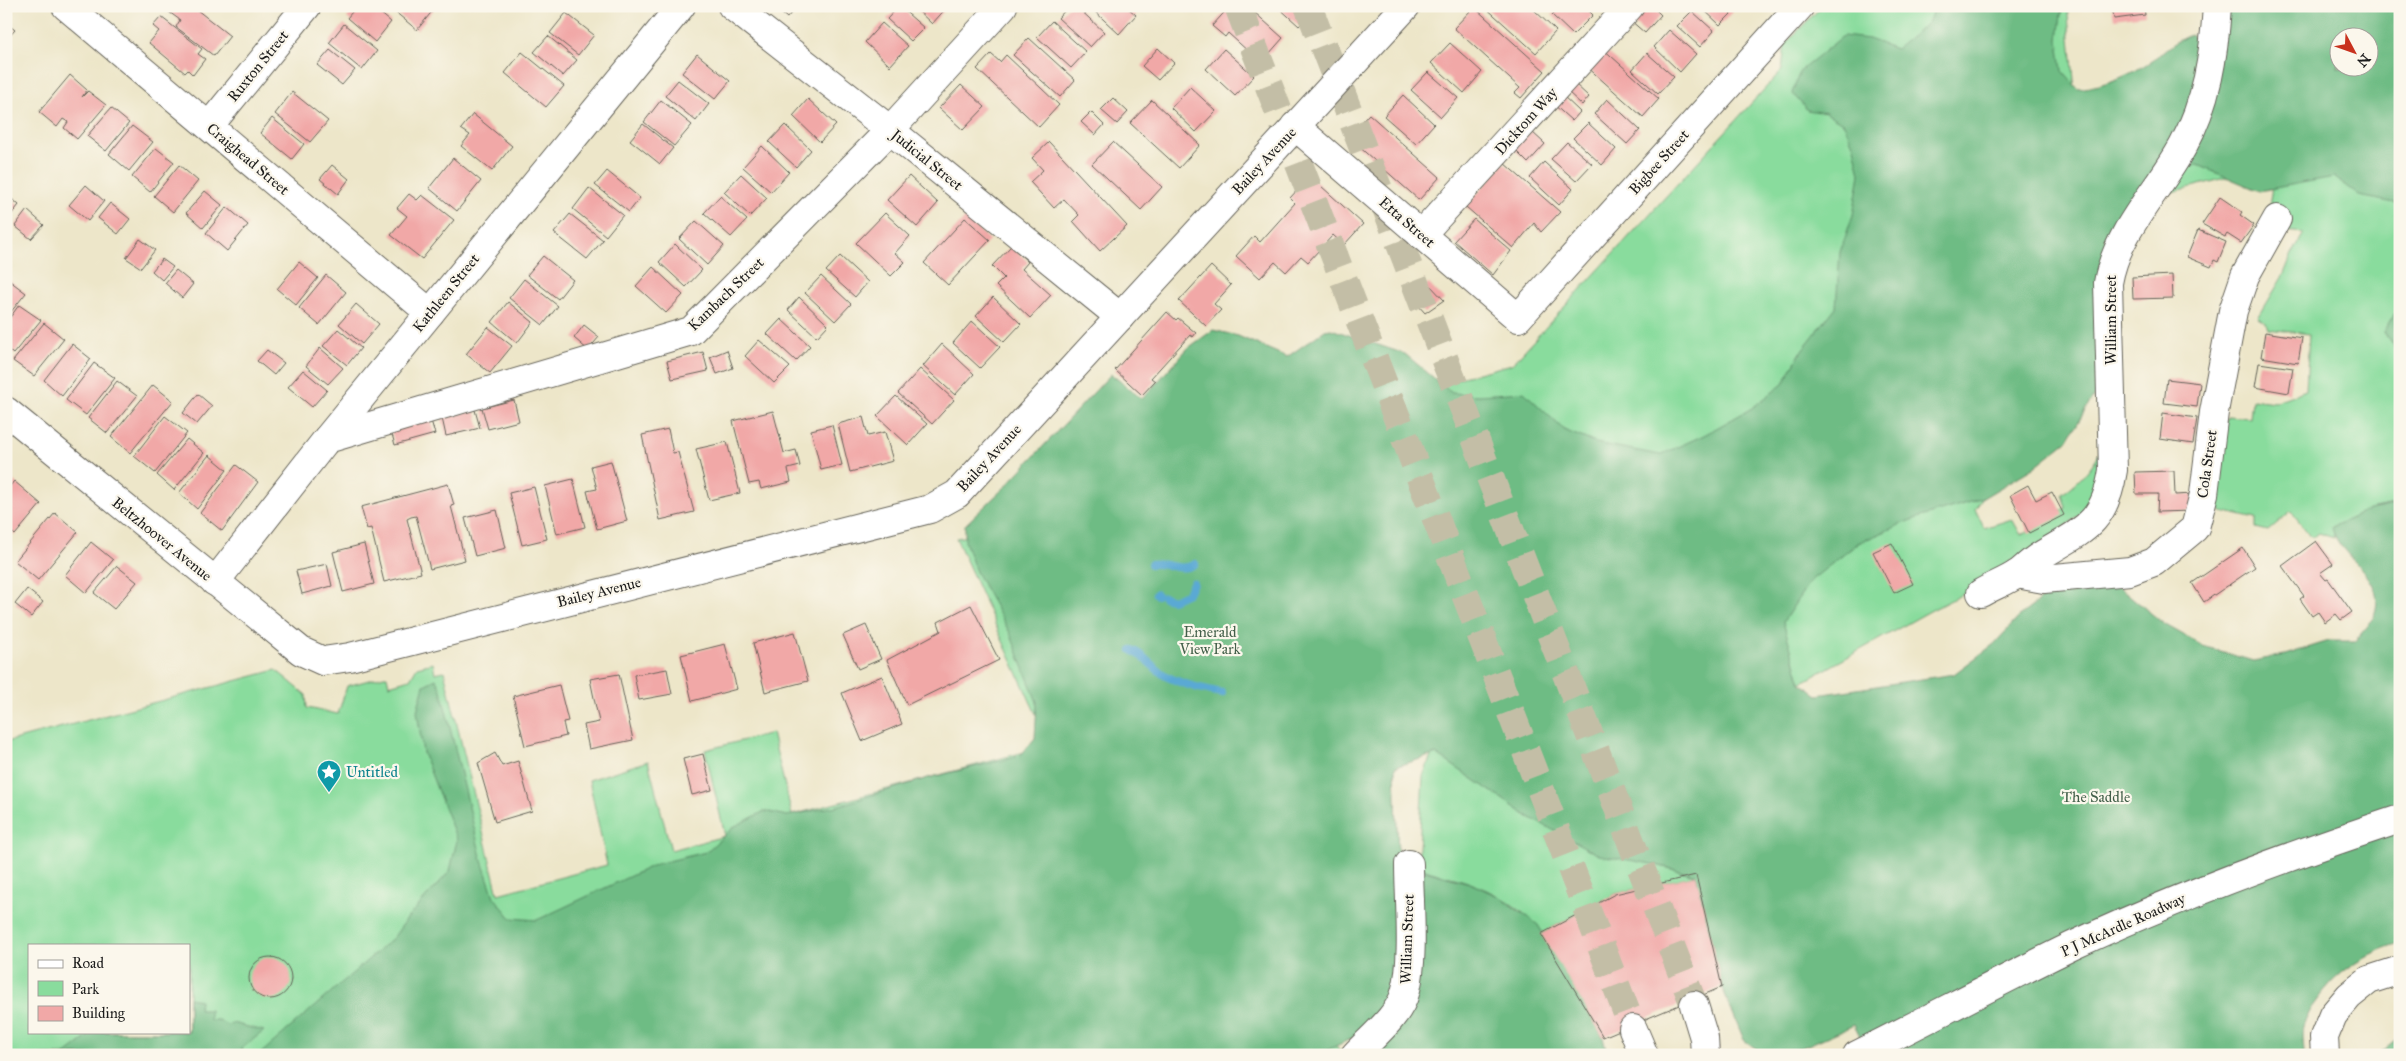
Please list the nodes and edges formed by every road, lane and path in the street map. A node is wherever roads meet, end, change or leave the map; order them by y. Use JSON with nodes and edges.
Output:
{"nodes":[{"id":1,"x":66,"y":6,"type":"edge"},
{"id":2,"x":307,"y":6,"type":"edge"},
{"id":3,"x":681,"y":6,"type":"edge"},
{"id":4,"x":732,"y":6,"type":"edge"},
{"id":5,"x":1003,"y":6,"type":"edge"},
{"id":6,"x":1406,"y":6,"type":"edge"},
{"id":7,"x":1630,"y":6,"type":"edge"},
{"id":8,"x":1800,"y":6,"type":"edge"},
{"id":9,"x":2217,"y":6,"type":"edge"},
{"id":10,"x":209,"y":126,"type":"junction"},
{"id":11,"x":1295,"y":126,"type":"junction"},
{"id":12,"x":890,"y":130,"type":"junction"},
{"id":13,"x":2278,"y":220,"type":"dead end"},
{"id":14,"x":1421,"y":235,"type":"junction"},
{"id":15,"x":430,"y":313,"type":"junction"},
{"id":16,"x":1120,"y":317,"type":"junction"},
{"id":17,"x":1518,"y":318,"type":"joint"},
{"id":18,"x":6,"y":411,"type":"edge"},
{"id":19,"x":328,"y":439,"type":"junction"},
{"id":20,"x":2017,"y":574,"type":"junction"},
{"id":21,"x":215,"y":582,"type":"junction"},
{"id":22,"x":1981,"y":593,"type":"dead end"},
{"id":23,"x":323,"y":661,"type":"joint"},
{"id":24,"x":2400,"y":820,"type":"edge"},
{"id":25,"x":1409,"y":864,"type":"dead end"},
{"id":26,"x":2400,"y":970,"type":"edge"},
{"id":27,"x":1694,"y":1005,"type":"tunnel mouth"},
{"id":28,"x":1355,"y":1055,"type":"edge"},
{"id":29,"x":1704,"y":1055,"type":"edge"},
{"id":30,"x":1857,"y":1055,"type":"edge"},
{"id":31,"x":2325,"y":1055,"type":"edge"}],
"edges":[{"from":1,"to":10,"type":"main road","name":"Craighead Street"},
{"from":2,"to":10,"type":"main road","name":"Ruxton Street"},
{"from":3,"to":15,"type":"main road","name":"Kathleen Street"},
{"from":4,"to":12,"type":"main road","name":"Judicial Street"},
{"from":5,"to":12,"type":"main road","name":"Kambach Street"},
{"from":6,"to":11,"type":"main road","name":"Bailey Avenue"},
{"from":7,"to":14,"type":"main road","name":"Dicktom Way"},
{"from":8,"to":17,"type":"main road","name":"Bigbee Street"},
{"from":9,"to":20,"type":"main road","name":"William Street"},
{"from":10,"to":15,"type":"main road","name":"Craighead Street"},
{"from":11,"to":14,"type":"main road","name":"Etta Street"},
{"from":11,"to":16,"type":"main road","name":"Bailey Avenue"},
{"from":12,"to":16,"type":"main road","name":"Judicial Street"},
{"from":12,"to":19,"type":"main road","name":"Kambach Street"},
{"from":13,"to":20,"type":"main road","name":"Cola Street"},
{"from":14,"to":17,"type":"main road","name":"Etta Street"},
{"from":15,"to":19,"type":"main road","name":"Kathleen Street"},
{"from":16,"to":23,"type":"main road","name":"Bailey Avenue"},
{"from":18,"to":21,"type":"main road","name":"Beltzhoover Avenue"},
{"from":19,"to":21,"type":"main road","name":"Kathleen Street"},
{"from":20,"to":22,"type":"main road","name":"William Street"},
{"from":21,"to":23,"type":"main road","name":"Beltzhoover Avenue"},
{"from":24,"to":30,"type":"main road","name":"P J McArdle Roadway"},
{"from":25,"to":28,"type":"main road","name":"William Street"},
{"from":26,"to":31,"type":"main road"},
{"from":27,"to":29,"type":"main road"}]}
